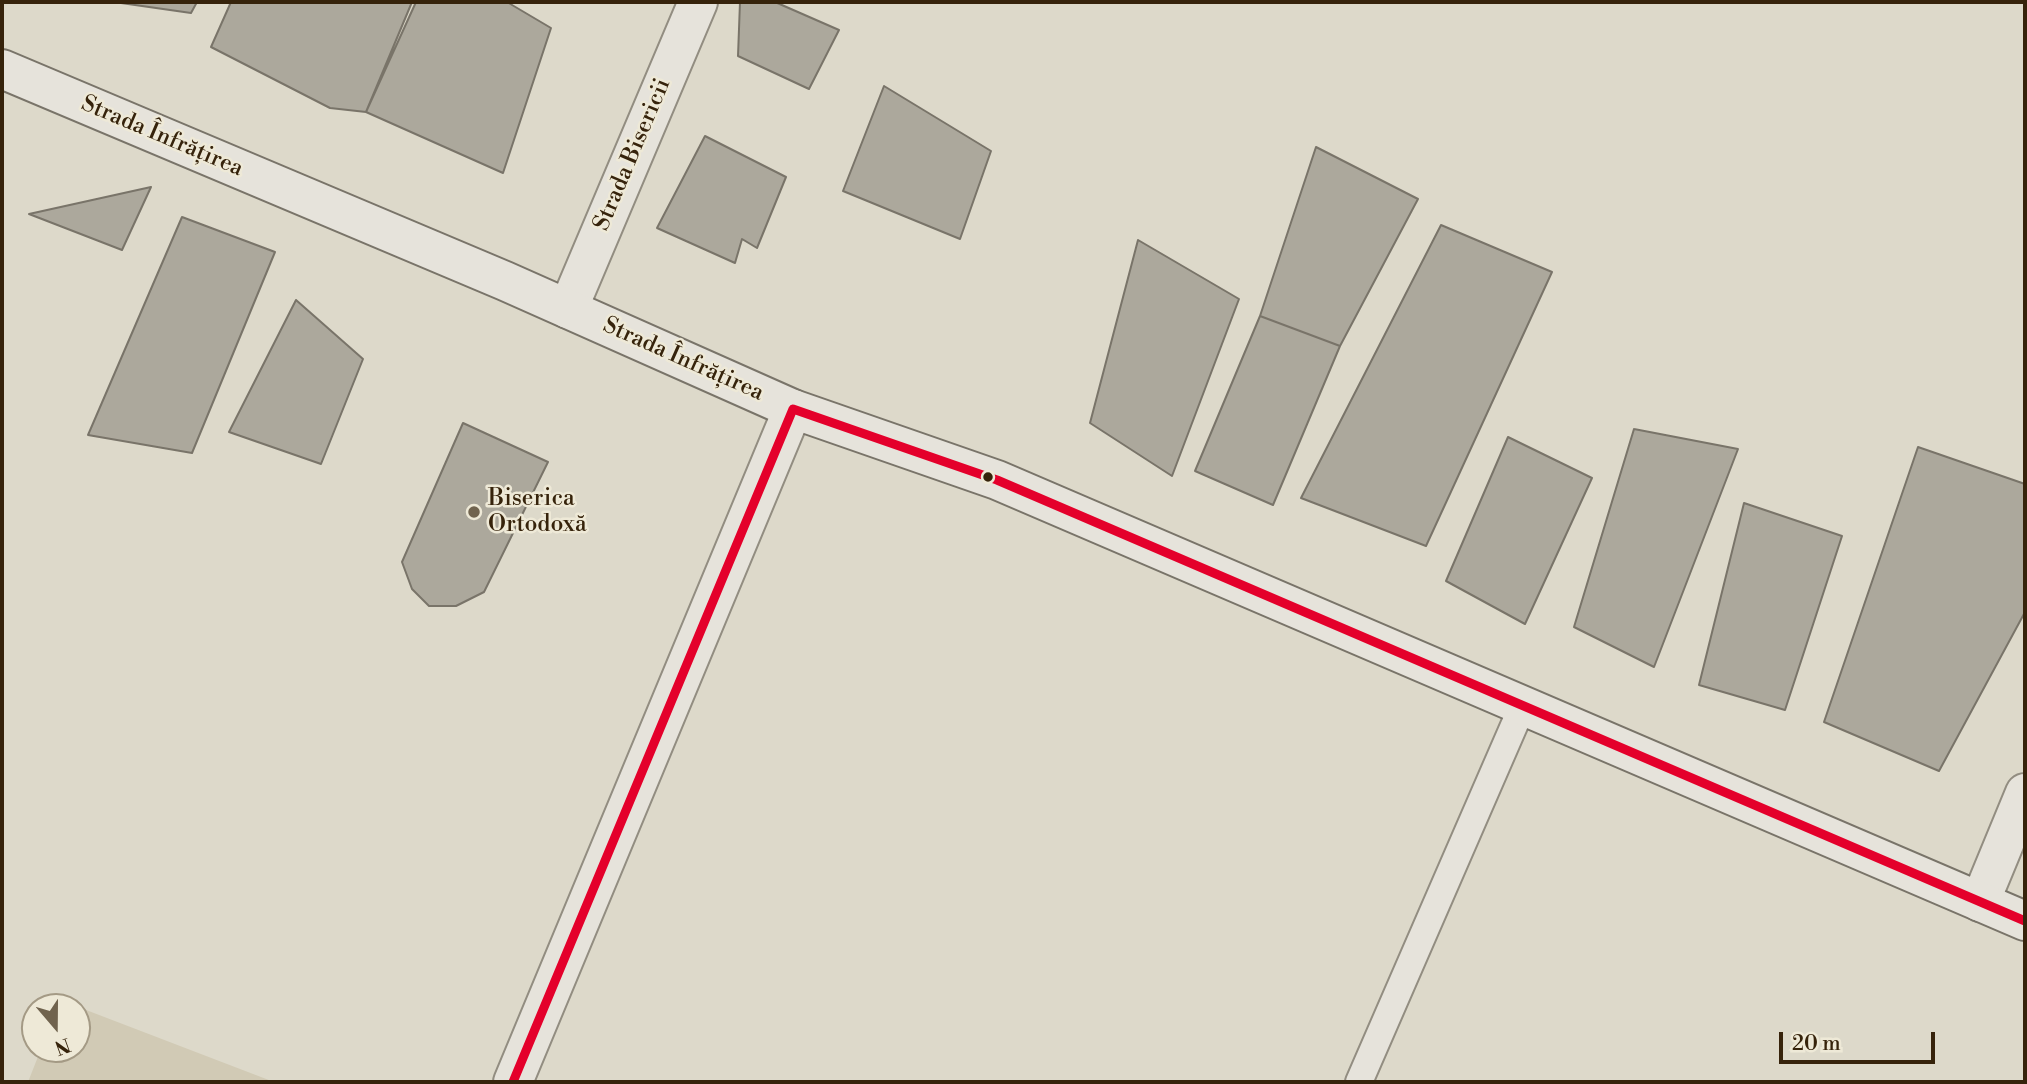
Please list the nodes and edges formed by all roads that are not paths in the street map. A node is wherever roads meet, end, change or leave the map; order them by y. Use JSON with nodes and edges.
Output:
{"nodes":[{"id":1,"x":698,"y":2,"type":"edge"},
{"id":2,"x":2,"y":69,"type":"edge"},
{"id":3,"x":568,"y":309,"type":"junction"},
{"id":4,"x":793,"y":408,"type":"junction"},
{"id":5,"x":1523,"y":705,"type":"junction"},
{"id":6,"x":2025,"y":793,"type":"edge"},
{"id":7,"x":1980,"y":902,"type":"junction"},
{"id":8,"x":2025,"y":921,"type":"edge"},
{"id":9,"x":513,"y":1082,"type":"edge"},
{"id":10,"x":1359,"y":1082,"type":"edge"}],
"edges":[{"from":1,"to":3,"type":"street","name":"Strada Bisericii"},
{"from":2,"to":3,"type":"street","name":"Strada Înfrățirea"},
{"from":3,"to":4,"type":"street","name":"Strada Înfrățirea"},
{"from":4,"to":5,"type":"street","name":"Strada Înfrățirea"},
{"from":4,"to":9,"type":"street"},
{"from":5,"to":7,"type":"street","name":"Strada Înfrățirea"},
{"from":5,"to":10,"type":"lane"},
{"from":6,"to":7,"type":"street"},
{"from":7,"to":8,"type":"street","name":"Strada Înfrățirea"}]}
